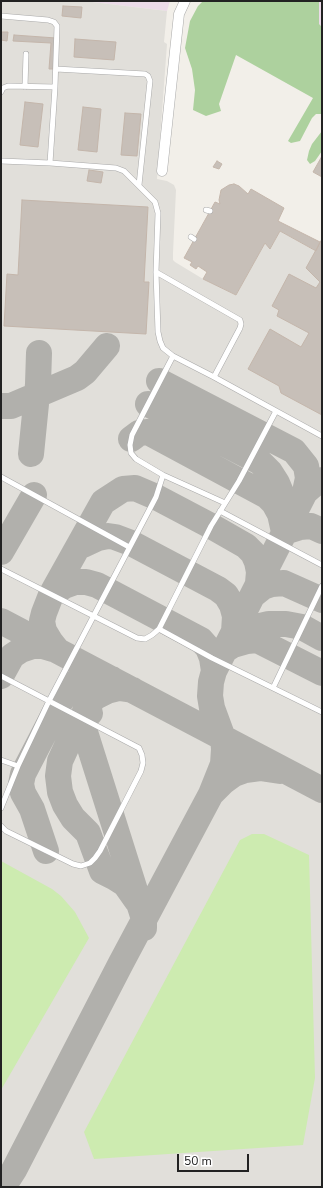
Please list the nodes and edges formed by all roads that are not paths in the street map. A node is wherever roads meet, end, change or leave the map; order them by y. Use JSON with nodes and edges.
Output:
{"nodes":[{"id":1,"x":185,"y":1,"type":"edge"},
{"id":2,"x":1,"y":16,"type":"edge"},
{"id":3,"x":26,"y":54,"type":"dead end"},
{"id":4,"x":56,"y":69,"type":"junction"},
{"id":5,"x":25,"y":87,"type":"junction"},
{"id":6,"x":55,"y":87,"type":"junction"},
{"id":7,"x":1,"y":92,"type":"edge"},
{"id":8,"x":1,"y":161,"type":"edge"},
{"id":9,"x":50,"y":163,"type":"junction"},
{"id":10,"x":162,"y":171,"type":"dead end"},
{"id":11,"x":139,"y":185,"type":"junction"},
{"id":12,"x":156,"y":272,"type":"junction"},
{"id":13,"x":173,"y":356,"type":"junction"},
{"id":14,"x":214,"y":377,"type":"junction"},
{"id":15,"x":276,"y":411,"type":"junction"},
{"id":16,"x":322,"y":436,"type":"edge"},
{"id":17,"x":163,"y":475,"type":"junction"},
{"id":18,"x":1,"y":477,"type":"edge"},
{"id":19,"x":225,"y":503,"type":"junction"},
{"id":20,"x":220,"y":511,"type":"junction"},
{"id":21,"x":129,"y":547,"type":"junction"},
{"id":22,"x":322,"y":565,"type":"edge"},
{"id":23,"x":1,"y":569,"type":"edge"},
{"id":24,"x":322,"y":586,"type":"edge"},
{"id":25,"x":93,"y":617,"type":"junction"},
{"id":26,"x":159,"y":629,"type":"junction"},
{"id":27,"x":1,"y":676,"type":"edge"},
{"id":28,"x":273,"y":688,"type":"junction"},
{"id":29,"x":49,"y":702,"type":"junction"},
{"id":30,"x":322,"y":712,"type":"edge"},
{"id":31,"x":1,"y":760,"type":"edge"},
{"id":32,"x":18,"y":766,"type":"junction"},
{"id":33,"x":1,"y":808,"type":"edge"},
{"id":34,"x":1,"y":826,"type":"edge"}],
"edges":[{"from":1,"to":10,"type":"street"},
{"from":2,"to":4,"type":"lane"},
{"from":3,"to":5,"type":"lane"},
{"from":4,"to":6,"type":"lane"},
{"from":4,"to":11,"type":"lane"},
{"from":5,"to":6,"type":"lane"},
{"from":5,"to":7,"type":"lane"},
{"from":6,"to":9,"type":"lane"},
{"from":8,"to":9,"type":"lane"},
{"from":9,"to":11,"type":"lane"},
{"from":11,"to":12,"type":"lane"},
{"from":12,"to":13,"type":"lane"},
{"from":12,"to":14,"type":"lane"},
{"from":13,"to":14,"type":"lane"},
{"from":13,"to":17,"type":"lane"},
{"from":14,"to":15,"type":"lane"},
{"from":15,"to":16,"type":"lane"},
{"from":15,"to":19,"type":"lane"},
{"from":17,"to":19,"type":"lane"},
{"from":17,"to":21,"type":"lane"},
{"from":18,"to":21,"type":"lane"},
{"from":19,"to":20,"type":"lane"},
{"from":20,"to":22,"type":"lane"},
{"from":20,"to":26,"type":"lane"},
{"from":21,"to":25,"type":"lane"},
{"from":23,"to":25,"type":"lane"},
{"from":24,"to":28,"type":"lane"},
{"from":25,"to":26,"type":"lane"},
{"from":25,"to":29,"type":"lane"},
{"from":26,"to":28,"type":"lane"},
{"from":27,"to":29,"type":"lane"},
{"from":28,"to":30,"type":"lane"},
{"from":29,"to":32,"type":"lane"},
{"from":29,"to":34,"type":"lane"},
{"from":31,"to":32,"type":"lane"},
{"from":32,"to":33,"type":"lane"}]}
